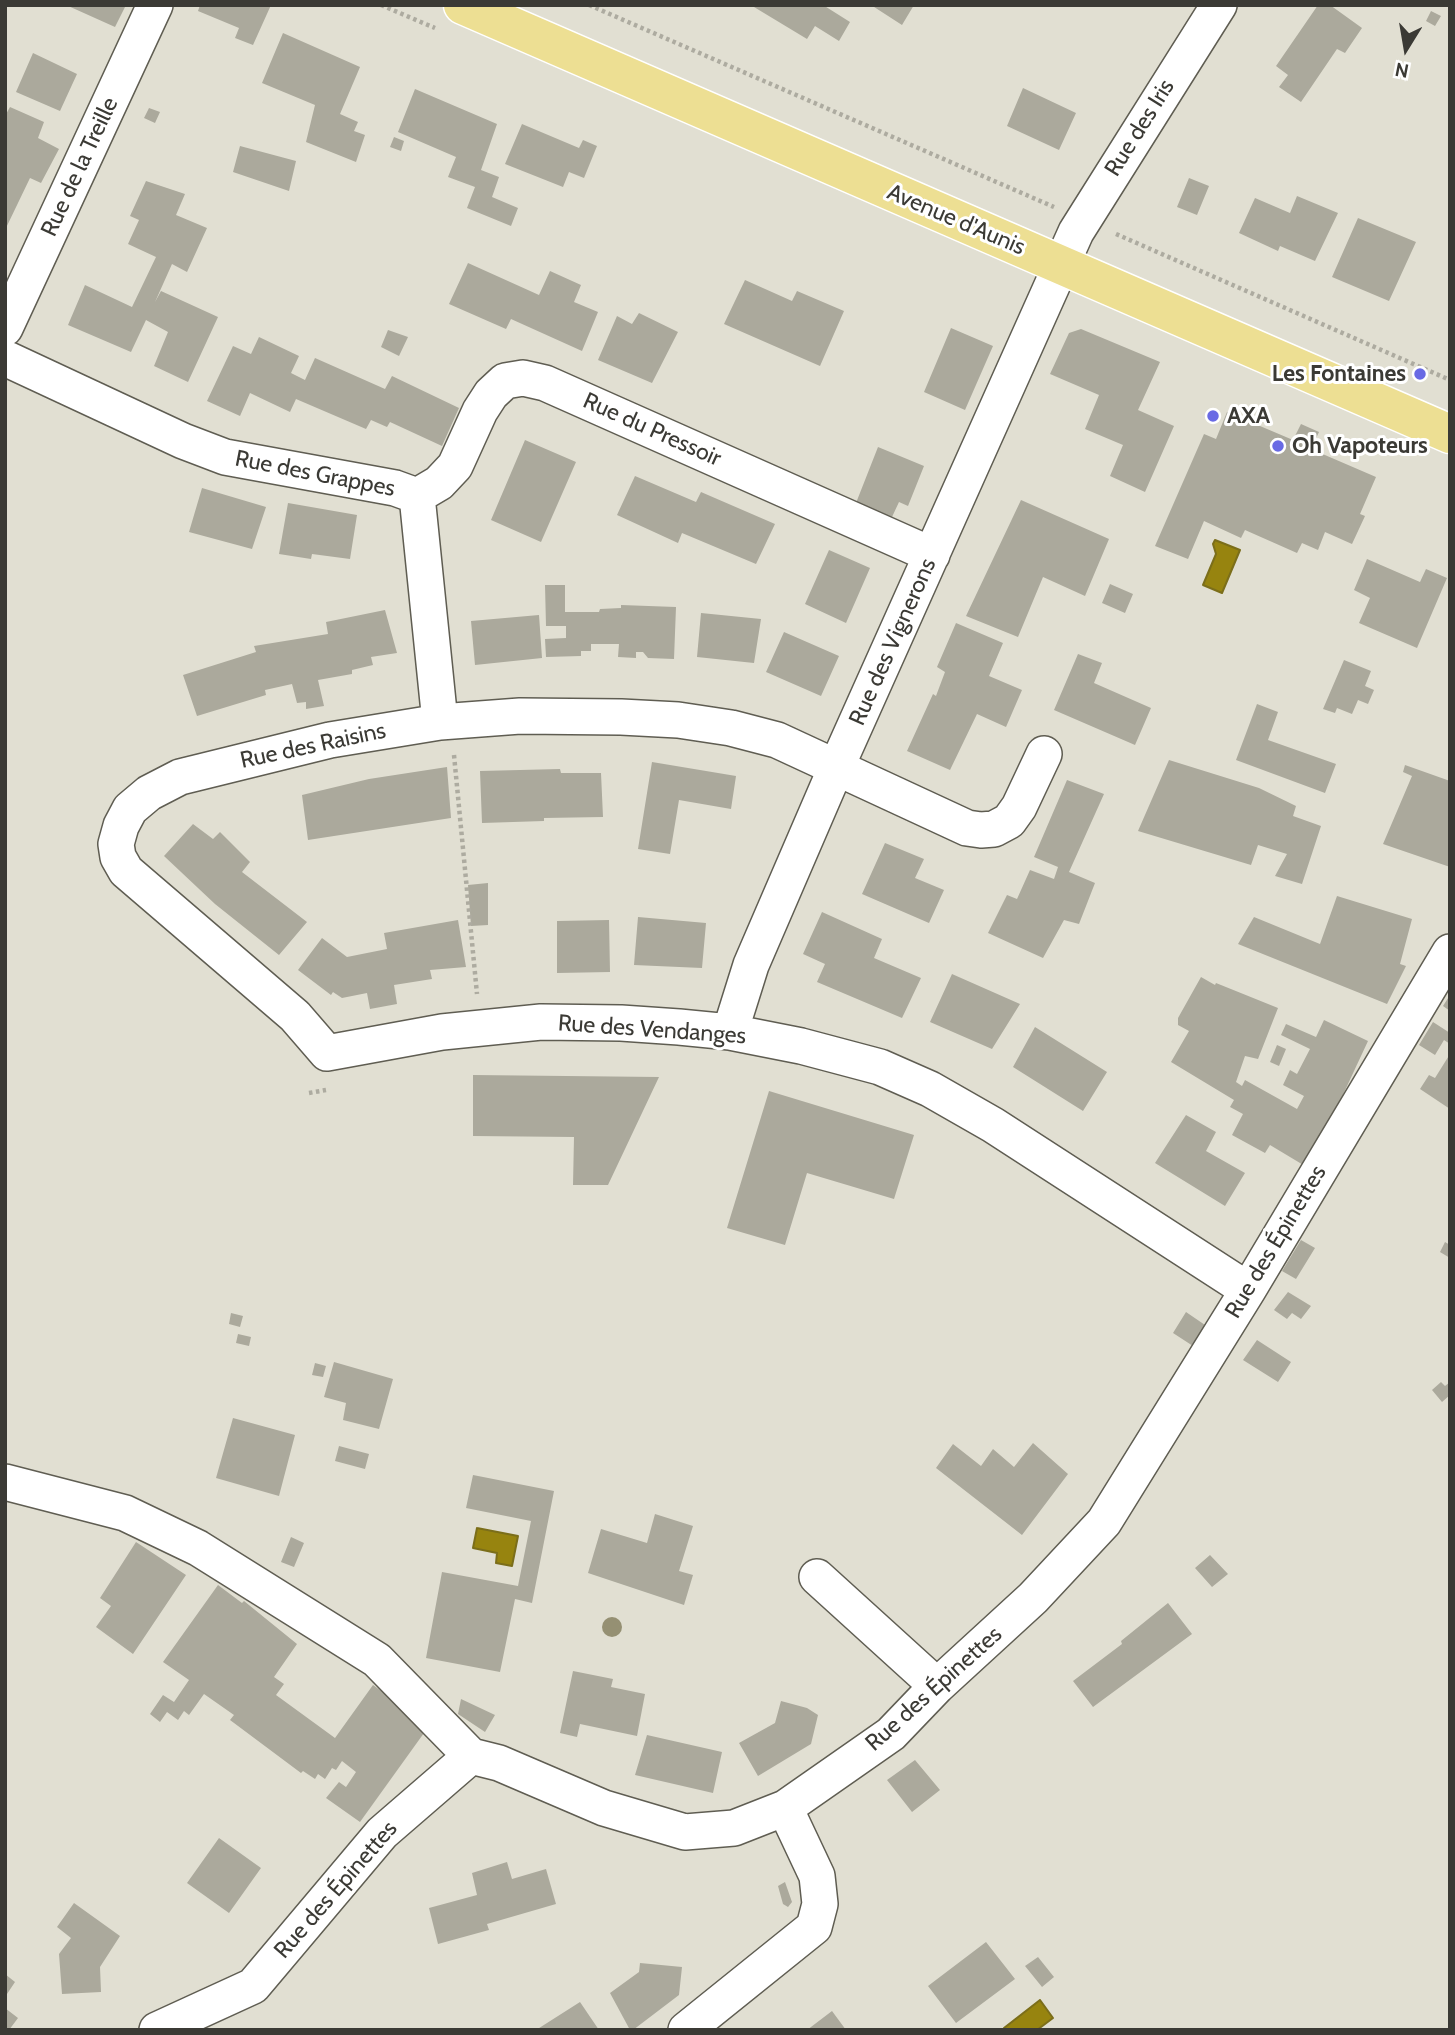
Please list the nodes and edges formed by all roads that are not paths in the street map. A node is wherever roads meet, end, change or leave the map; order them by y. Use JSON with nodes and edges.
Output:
{"nodes":[{"id":1,"x":155,"y":5,"type":"edge"},
{"id":2,"x":463,"y":5,"type":"edge"},
{"id":3,"x":1219,"y":5,"type":"edge"},
{"id":4,"x":515,"y":11,"type":"edge"},
{"id":5,"x":1070,"y":245,"type":"junction"},
{"id":6,"x":5,"y":328,"type":"edge"},
{"id":7,"x":5,"y":358,"type":"edge"},
{"id":8,"x":1450,"y":406,"type":"edge"},
{"id":9,"x":1450,"y":434,"type":"edge"},
{"id":10,"x":417,"y":496,"type":"junction"},
{"id":11,"x":932,"y":555,"type":"junction"},
{"id":12,"x":440,"y":722,"type":"junction"},
{"id":13,"x":1044,"y":754,"type":"dead end"},
{"id":14,"x":836,"y":768,"type":"junction"},
{"id":15,"x":1450,"y":952,"type":"edge"},
{"id":16,"x":730,"y":1032,"type":"junction"},
{"id":17,"x":327,"y":1053,"type":"joint"},
{"id":18,"x":1248,"y":1290,"type":"junction"},
{"id":19,"x":5,"y":1482,"type":"edge"},
{"id":20,"x":817,"y":1577,"type":"dead end"},
{"id":21,"x":937,"y":1686,"type":"junction"},
{"id":22,"x":471,"y":1756,"type":"junction"},
{"id":23,"x":785,"y":1808,"type":"junction"},
{"id":24,"x":156,"y":2030,"type":"edge"},
{"id":25,"x":686,"y":2030,"type":"edge"}],
"edges":[{"from":1,"to":6,"type":"street","name":"Rue de la Treille"},
{"from":2,"to":4,"type":"main road","name":"Avenue d'Aunis"},
{"from":3,"to":5,"type":"street","name":"Rue des Iris"},
{"from":4,"to":5,"type":"main road","name":"Avenue d'Aunis"},
{"from":5,"to":8,"type":"main road","name":"Avenue d'Aunis"},
{"from":5,"to":9,"type":"main road","name":"Avenue d'Aunis"},
{"from":5,"to":11,"type":"street","name":"Rue des Vignerons"},
{"from":7,"to":10,"type":"street","name":"Rue des Grappes"},
{"from":10,"to":11,"type":"street","name":"Rue du Pressoir"},
{"from":10,"to":12,"type":"street","name":"Rue des Grappes"},
{"from":11,"to":14,"type":"street","name":"Rue des Vignerons"},
{"from":12,"to":14,"type":"street","name":"Rue des Raisins"},
{"from":12,"to":17,"type":"street","name":"Rue des Raisins"},
{"from":13,"to":14,"type":"street","name":"Rue des Raisins"},
{"from":14,"to":16,"type":"street","name":"Rue des Vignerons"},
{"from":15,"to":18,"type":"street","name":"Rue des Épinettes"},
{"from":16,"to":17,"type":"street","name":"Rue des Vendanges"},
{"from":16,"to":18,"type":"street","name":"Rue des Vendanges"},
{"from":18,"to":21,"type":"street","name":"Rue des Épinettes"},
{"from":19,"to":22,"type":"street"},
{"from":20,"to":21,"type":"street"},
{"from":21,"to":23,"type":"street","name":"Rue des Épinettes"},
{"from":22,"to":23,"type":"street","name":"Rue des Épinettes"},
{"from":22,"to":24,"type":"street","name":"Rue des Épinettes"},
{"from":23,"to":25,"type":"street"}]}
